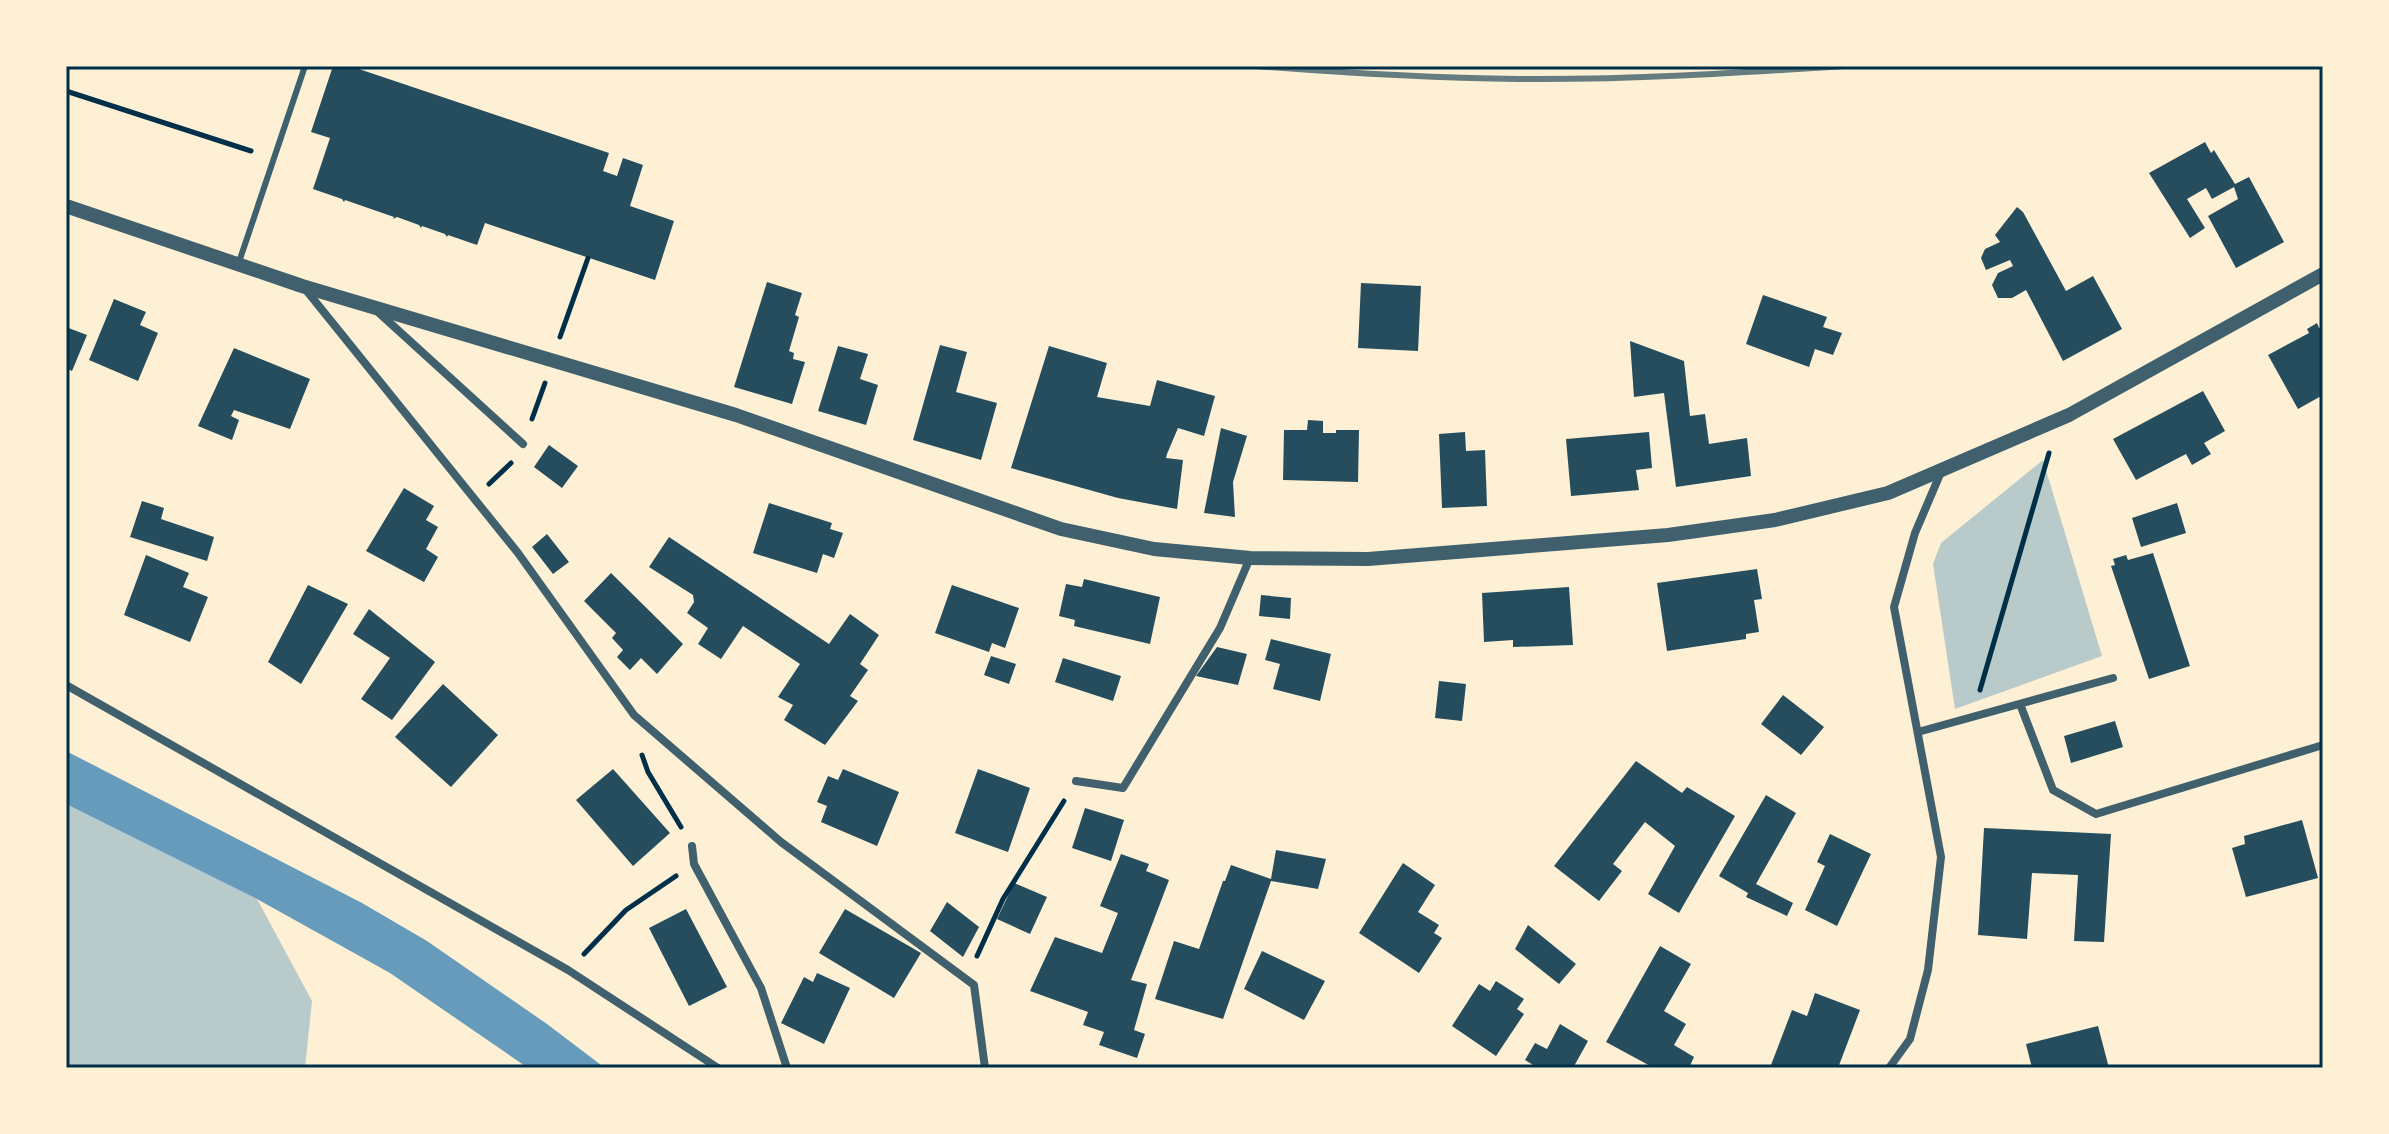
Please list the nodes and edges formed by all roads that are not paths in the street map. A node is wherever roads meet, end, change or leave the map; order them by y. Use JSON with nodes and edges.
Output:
{"nodes":[{"id":1,"x":305,"y":66,"type":"edge"},
{"id":2,"x":66,"y":206,"type":"edge"},
{"id":3,"x":238,"y":265,"type":"junction"},
{"id":4,"x":2323,"y":274,"type":"edge"},
{"id":5,"x":302,"y":286,"type":"junction"},
{"id":6,"x":371,"y":306,"type":"junction"},
{"id":7,"x":523,"y":444,"type":"dead end"},
{"id":8,"x":1942,"y":470,"type":"junction"},
{"id":9,"x":1250,"y":558,"type":"junction"},
{"id":10,"x":2113,"y":678,"type":"dead end"},
{"id":11,"x":66,"y":685,"type":"edge"},
{"id":12,"x":2020,"y":704,"type":"junction"},
{"id":13,"x":1918,"y":732,"type":"junction"},
{"id":14,"x":2323,"y":745,"type":"edge"},
{"id":15,"x":1076,"y":781,"type":"road end"},
{"id":16,"x":692,"y":846,"type":"road end"},
{"id":17,"x":718,"y":1068,"type":"edge"},
{"id":18,"x":787,"y":1068,"type":"edge"},
{"id":19,"x":985,"y":1068,"type":"edge"},
{"id":20,"x":1889,"y":1068,"type":"edge"}],
"edges":[{"from":1,"to":3,"type":"lane"},
{"from":2,"to":3,"type":"street"},
{"from":3,"to":5,"type":"street"},
{"from":4,"to":8,"type":"street"},
{"from":5,"to":6,"type":"street"},
{"from":5,"to":19,"type":"street"},
{"from":6,"to":7,"type":"street"},
{"from":6,"to":9,"type":"street"},
{"from":8,"to":9,"type":"street"},
{"from":8,"to":13,"type":"street"},
{"from":9,"to":15,"type":"street"},
{"from":10,"to":12,"type":"street"},
{"from":11,"to":17,"type":"street"},
{"from":12,"to":13,"type":"street"},
{"from":12,"to":14,"type":"street"},
{"from":13,"to":20,"type":"street"},
{"from":16,"to":18,"type":"street"}]}
